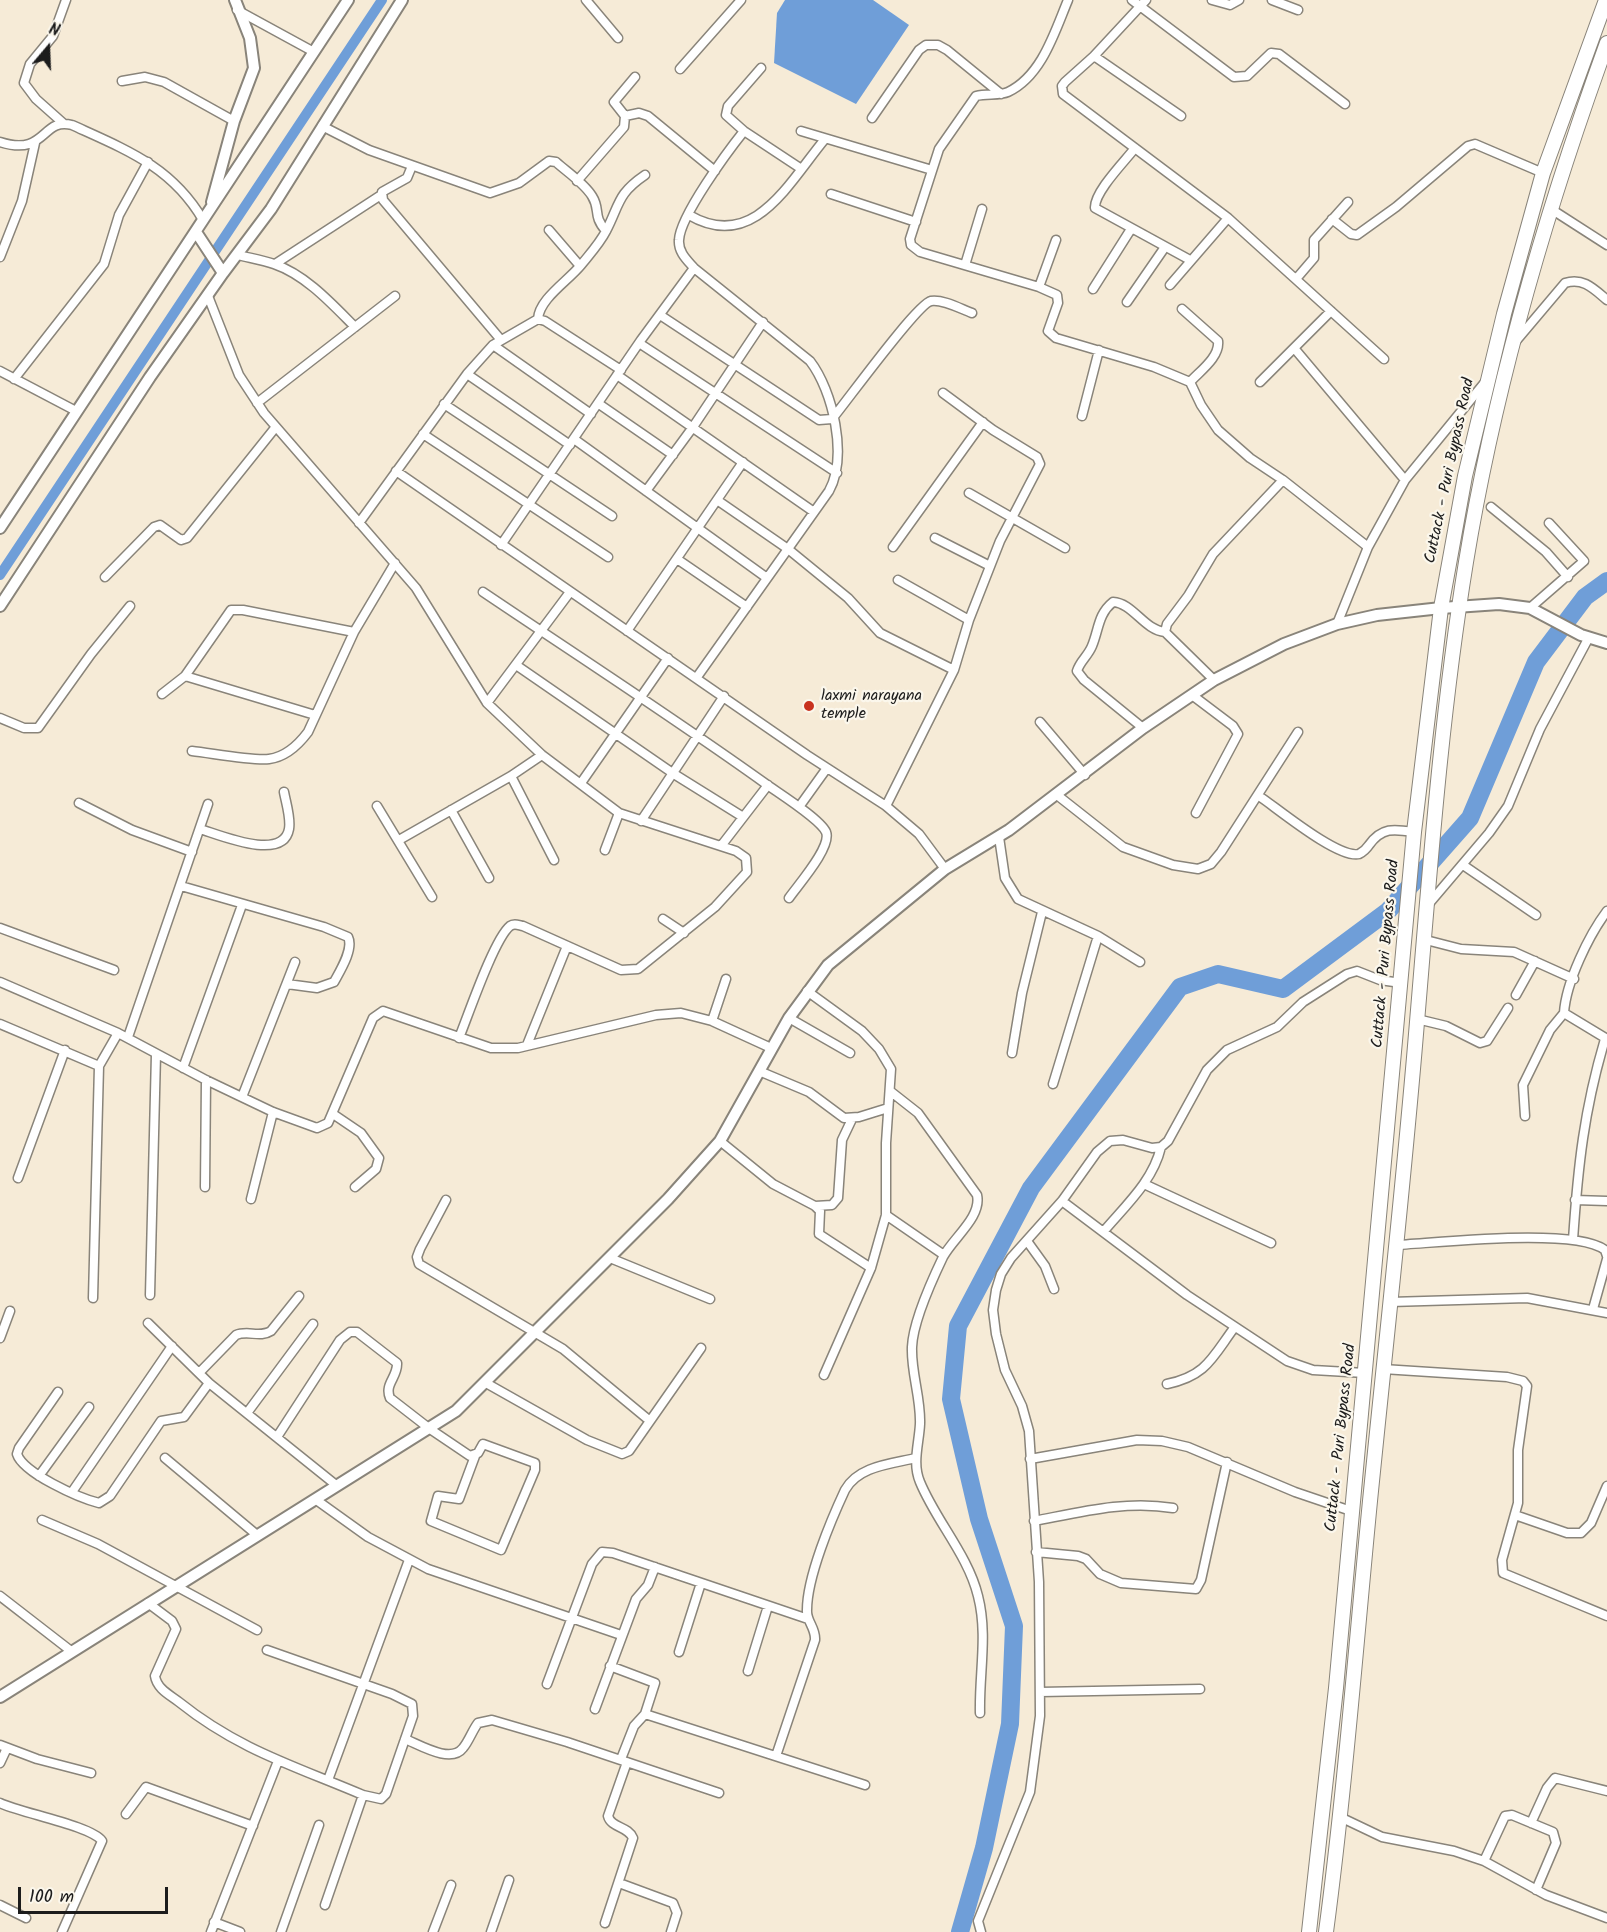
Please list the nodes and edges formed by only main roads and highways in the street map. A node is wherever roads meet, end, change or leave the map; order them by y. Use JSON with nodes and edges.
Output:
{"nodes":[{"id":1,"x":1606,"y":0,"type":"edge"},
{"id":2,"x":1607,"y":43,"type":"edge"},
{"id":3,"x":1309,"y":1932,"type":"edge"},
{"id":4,"x":1326,"y":1932,"type":"edge"}],
"edges":[{"from":1,"to":3,"type":"highway","name":"Cuttack - Puri Bypass Road"},
{"from":2,"to":4,"type":"highway","name":"Cuttack - Puri Bypass Road"}]}
